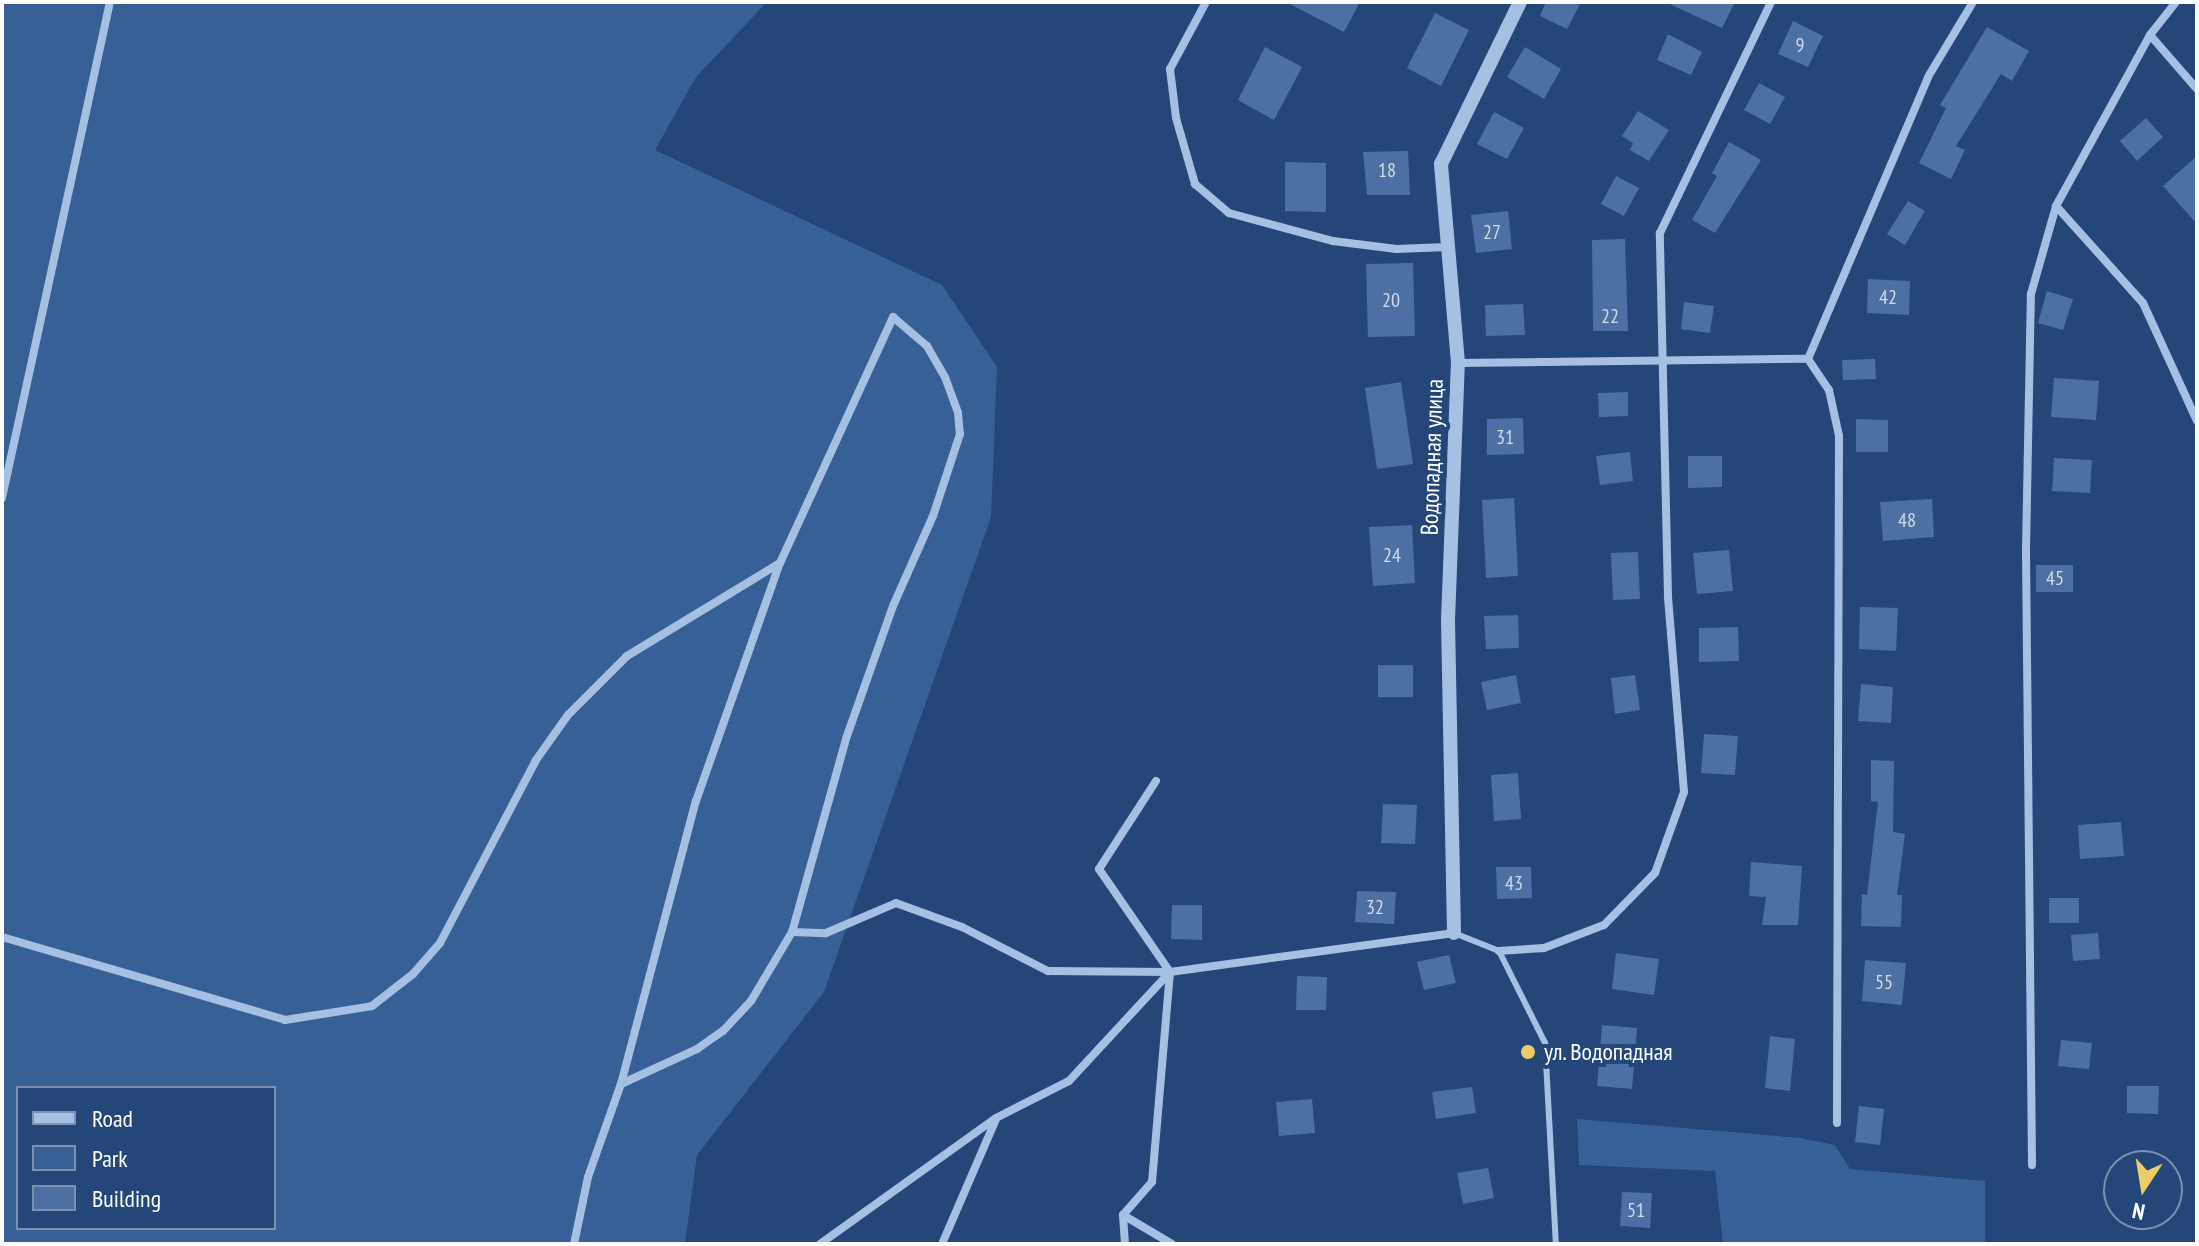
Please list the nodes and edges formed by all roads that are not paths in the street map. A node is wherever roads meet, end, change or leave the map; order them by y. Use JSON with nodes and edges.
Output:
{"nodes":[{"id":1,"x":110,"y":2,"type":"edge"},
{"id":2,"x":1206,"y":2,"type":"edge"},
{"id":3,"x":1520,"y":2,"type":"edge"},
{"id":4,"x":1771,"y":2,"type":"edge"},
{"id":5,"x":1973,"y":2,"type":"edge"},
{"id":6,"x":2176,"y":2,"type":"edge"},
{"id":7,"x":2150,"y":35,"type":"junction"},
{"id":8,"x":2197,"y":89,"type":"edge"},
{"id":9,"x":2056,"y":206,"type":"junction"},
{"id":10,"x":1448,"y":247,"type":"junction"},
{"id":11,"x":1808,"y":359,"type":"junction"},
{"id":12,"x":1661,"y":360,"type":"junction"},
{"id":13,"x":1458,"y":363,"type":"junction"},
{"id":14,"x":2197,"y":421,"type":"edge"},
{"id":15,"x":2,"y":498,"type":"edge"},
{"id":16,"x":780,"y":563,"type":"junction"},
{"id":17,"x":1156,"y":781,"type":"dead end"},
{"id":18,"x":792,"y":932,"type":"junction"},
{"id":19,"x":1454,"y":933,"type":"junction"},
{"id":20,"x":2,"y":937,"type":"edge"},
{"id":21,"x":1499,"y":951,"type":"junction"},
{"id":22,"x":1170,"y":972,"type":"junction"},
{"id":23,"x":621,"y":1084,"type":"junction"},
{"id":24,"x":996,"y":1118,"type":"junction"},
{"id":25,"x":1837,"y":1123,"type":"dead end"},
{"id":26,"x":2032,"y":1165,"type":"dead end"},
{"id":27,"x":1123,"y":1215,"type":"junction"},
{"id":28,"x":574,"y":1244,"type":"edge"},
{"id":29,"x":820,"y":1244,"type":"edge"},
{"id":30,"x":942,"y":1244,"type":"edge"},
{"id":31,"x":1125,"y":1244,"type":"edge"},
{"id":32,"x":1172,"y":1244,"type":"edge"},
{"id":33,"x":1556,"y":1244,"type":"edge"}],
"edges":[{"from":1,"to":15,"type":"street"},
{"from":2,"to":10,"type":"street"},
{"from":3,"to":10,"type":"street","name":"Водопадная улица"},
{"from":4,"to":12,"type":"street"},
{"from":5,"to":11,"type":"street"},
{"from":6,"to":7,"type":"street"},
{"from":7,"to":8,"type":"street"},
{"from":7,"to":9,"type":"street"},
{"from":9,"to":14,"type":"street"},
{"from":9,"to":26,"type":"street"},
{"from":10,"to":13,"type":"street","name":"Водопадная улица"},
{"from":11,"to":12,"type":"street"},
{"from":11,"to":25,"type":"street"},
{"from":12,"to":13,"type":"street"},
{"from":12,"to":21,"type":"street"},
{"from":13,"to":19,"type":"street","name":"Водопадная улица"},
{"from":16,"to":18,"type":"street"},
{"from":16,"to":20,"type":"street"},
{"from":16,"to":23,"type":"street"},
{"from":17,"to":22,"type":"street"},
{"from":18,"to":22,"type":"street"},
{"from":18,"to":23,"type":"street"},
{"from":19,"to":21,"type":"lane"},
{"from":19,"to":22,"type":"street"},
{"from":21,"to":33,"type":"lane"},
{"from":22,"to":24,"type":"street"},
{"from":22,"to":27,"type":"street"},
{"from":23,"to":28,"type":"street"},
{"from":24,"to":29,"type":"street"},
{"from":24,"to":30,"type":"street"},
{"from":27,"to":31,"type":"street"},
{"from":27,"to":32,"type":"street"}]}
